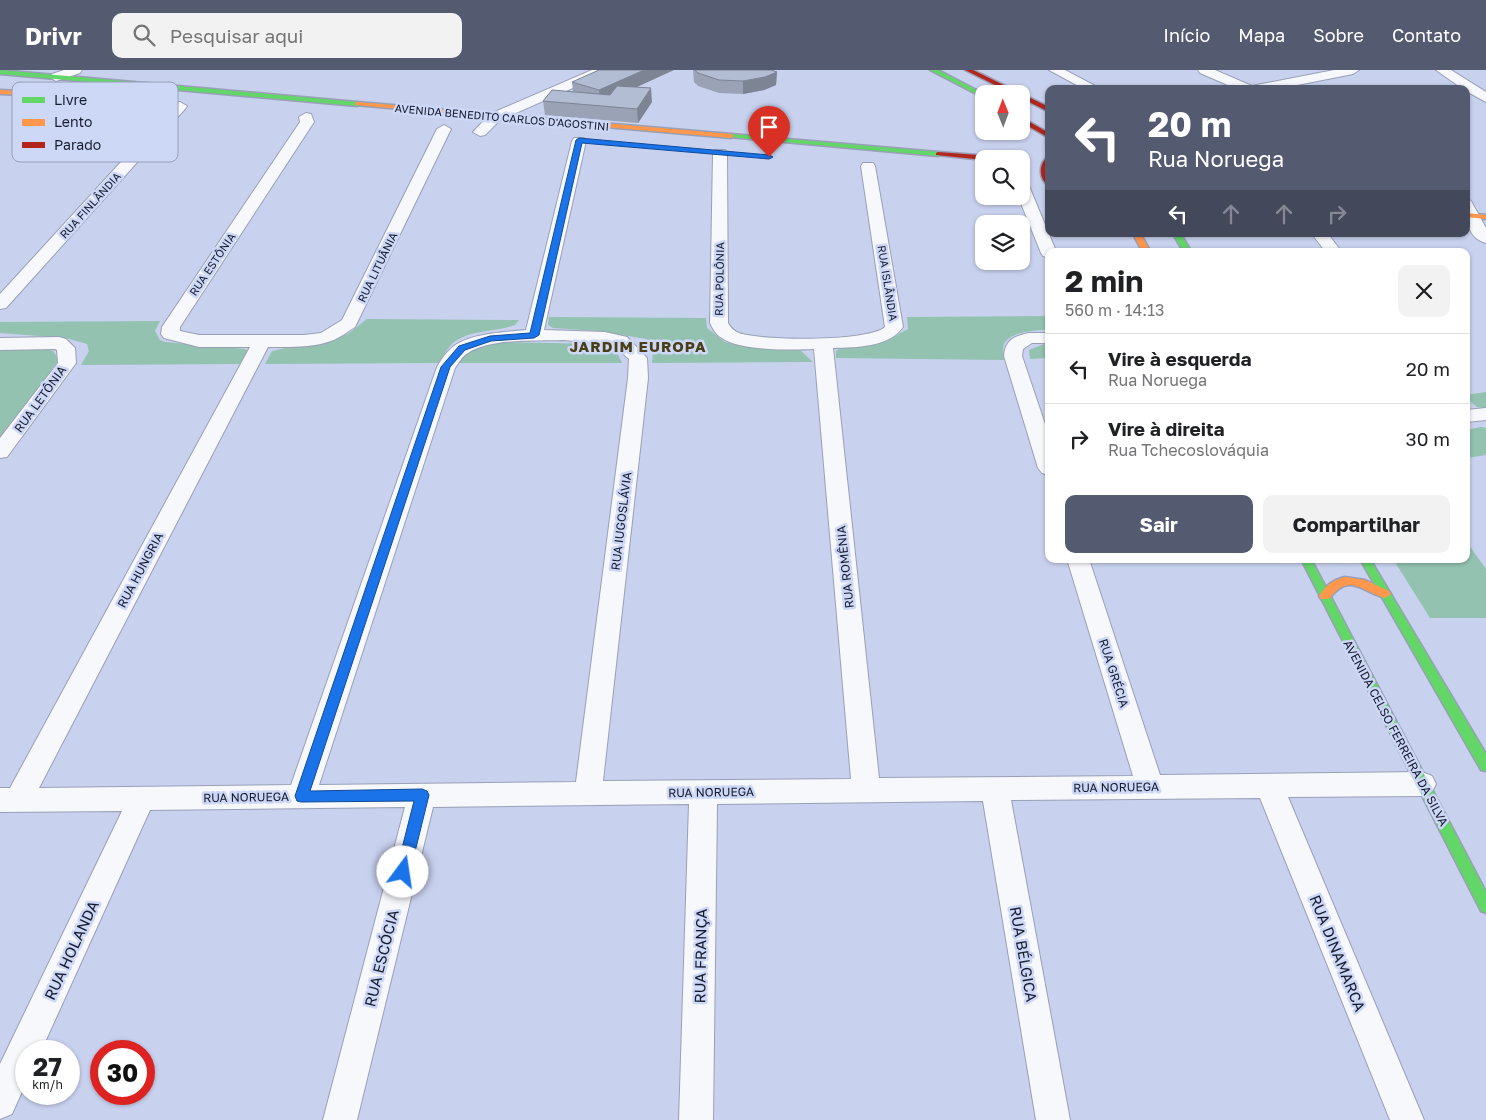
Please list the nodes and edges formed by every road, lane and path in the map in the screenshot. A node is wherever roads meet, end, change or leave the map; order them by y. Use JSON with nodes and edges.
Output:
{"nodes":[{"id":1,"x":76,"y":70,"type":"edge"},
{"id":2,"x":603,"y":70,"type":"edge"},
{"id":3,"x":933,"y":70,"type":"edge"},
{"id":4,"x":968,"y":70,"type":"edge"},
{"id":5,"x":1055,"y":70,"type":"edge"},
{"id":6,"x":1204,"y":70,"type":"edge"},
{"id":7,"x":1354,"y":70,"type":"edge"},
{"id":8,"x":1442,"y":70,"type":"edge"},
{"id":9,"x":0,"y":72,"type":"edge"},
{"id":10,"x":56,"y":77,"type":"junction"},
{"id":11,"x":1309,"y":79,"type":"junction"},
{"id":12,"x":88,"y":80,"type":"junction"},
{"id":13,"x":90,"y":82,"type":"edge"},
{"id":14,"x":110,"y":82,"type":"edge"},
{"id":15,"x":999,"y":85,"type":"edge"},
{"id":16,"x":1087,"y":85,"type":"edge"},
{"id":17,"x":1239,"y":85,"type":"edge"},
{"id":18,"x":1277,"y":85,"type":"edge"},
{"id":19,"x":1317,"y":85,"type":"edge"},
{"id":20,"x":1466,"y":85,"type":"edge"},
{"id":21,"x":178,"y":88,"type":"edge"},
{"id":22,"x":1470,"y":88,"type":"edge"},
{"id":23,"x":975,"y":91,"type":"edge"},
{"id":24,"x":241,"y":94,"type":"junction"},
{"id":25,"x":1486,"y":98,"type":"edge"},
{"id":26,"x":1030,"y":100,"type":"edge"},
{"id":27,"x":178,"y":104,"type":"edge"},
{"id":28,"x":188,"y":104,"type":"junction"},
{"id":29,"x":352,"y":104,"type":"junction"},
{"id":30,"x":281,"y":108,"type":"dead end"},
{"id":31,"x":1045,"y":108,"type":"edge"},
{"id":32,"x":178,"y":115,"type":"edge"},
{"id":33,"x":307,"y":117,"type":"dead end"},
{"id":34,"x":495,"y":117,"type":"junction"},
{"id":35,"x":1030,"y":124,"type":"edge"},
{"id":36,"x":444,"y":129,"type":"dead end"},
{"id":37,"x":476,"y":132,"type":"joint"},
{"id":38,"x":500,"y":134,"type":"dead end"},
{"id":39,"x":1045,"y":134,"type":"edge"},
{"id":40,"x":579,"y":140,"type":"dead end"},
{"id":41,"x":820,"y":144,"type":"junction"},
{"id":42,"x":720,"y":153,"type":"dead end"},
{"id":43,"x":812,"y":154,"type":"dead end"},
{"id":44,"x":975,"y":157,"type":"edge"},
{"id":45,"x":1045,"y":160,"type":"edge"},
{"id":46,"x":1030,"y":161,"type":"edge"},
{"id":47,"x":133,"y":162,"type":"edge"},
{"id":48,"x":868,"y":166,"type":"dead end"},
{"id":49,"x":1045,"y":166,"type":"edge"},
{"id":50,"x":1034,"y":181,"type":"edge"},
{"id":51,"x":1472,"y":208,"type":"edge"},
{"id":52,"x":1044,"y":224,"type":"edge"},
{"id":53,"x":1179,"y":237,"type":"edge"},
{"id":54,"x":1322,"y":237,"type":"edge"},
{"id":55,"x":1486,"y":238,"type":"edge"},
{"id":56,"x":1185,"y":248,"type":"edge"},
{"id":57,"x":1331,"y":248,"type":"edge"},
{"id":58,"x":0,"y":304,"type":"edge"},
{"id":59,"x":534,"y":335,"type":"junction"},
{"id":60,"x":1045,"y":338,"type":"edge"},
{"id":61,"x":262,"y":341,"type":"junction"},
{"id":62,"x":823,"y":343,"type":"junction"},
{"id":63,"x":0,"y":344,"type":"edge"},
{"id":64,"x":1486,"y":414,"type":"edge"},
{"id":65,"x":1470,"y":416,"type":"edge"},
{"id":66,"x":0,"y":452,"type":"edge"},
{"id":67,"x":1045,"y":456,"type":"edge"},
{"id":68,"x":1079,"y":563,"type":"edge"},
{"id":69,"x":1308,"y":563,"type":"edge"},
{"id":70,"x":1366,"y":563,"type":"edge"},
{"id":71,"x":1385,"y":594,"type":"junction"},
{"id":72,"x":1325,"y":596,"type":"junction"},
{"id":73,"x":1486,"y":766,"type":"edge"},
{"id":74,"x":1422,"y":784,"type":"junction"},
{"id":75,"x":1269,"y":786,"type":"junction"},
{"id":76,"x":1150,"y":787,"type":"junction"},
{"id":77,"x":995,"y":789,"type":"junction"},
{"id":78,"x":866,"y":790,"type":"junction"},
{"id":79,"x":703,"y":792,"type":"junction"},
{"id":80,"x":588,"y":794,"type":"junction"},
{"id":81,"x":422,"y":795,"type":"junction"},
{"id":82,"x":301,"y":796,"type":"junction"},
{"id":83,"x":142,"y":798,"type":"junction"},
{"id":84,"x":9,"y":800,"type":"edge"},
{"id":85,"x":1486,"y":906,"type":"edge"},
{"id":86,"x":0,"y":1102,"type":"edge"},
{"id":87,"x":340,"y":1120,"type":"edge"},
{"id":88,"x":696,"y":1120,"type":"edge"},
{"id":89,"x":1053,"y":1120,"type":"edge"},
{"id":90,"x":1407,"y":1120,"type":"edge"}],
"edges":[{"from":1,"to":10,"type":"street"},
{"from":2,"to":34,"type":"street"},
{"from":3,"to":23,"type":"main road"},
{"from":4,"to":15,"type":"main road"},
{"from":5,"to":16,"type":"street"},
{"from":6,"to":17,"type":"street"},
{"from":7,"to":11,"type":"street"},
{"from":8,"to":20,"type":"street"},
{"from":9,"to":10,"type":"main road","name":"AVENIDA BENEDITO CARLOS D'AGOSTINI"},
{"from":10,"to":12,"type":"main road","name":"AVENIDA BENEDITO CARLOS D'AGOSTINI"},
{"from":11,"to":18,"type":"street"},
{"from":11,"to":19,"type":"street"},
{"from":12,"to":13,"type":"main road"},
{"from":12,"to":14,"type":"main road","name":"AVENIDA BENEDITO CARLOS D'AGOSTINI"},
{"from":21,"to":24,"type":"main road","name":"AVENIDA BENEDITO CARLOS D'AGOSTINI"},
{"from":22,"to":25,"type":"street"},
{"from":24,"to":28,"type":"main road"},
{"from":24,"to":29,"type":"main road","name":"AVENIDA BENEDITO CARLOS D'AGOSTINI"},
{"from":26,"to":31,"type":"main road"},
{"from":27,"to":28,"type":"main road"},
{"from":28,"to":32,"type":"street","name":"RUA FINLÂNDIA"},
{"from":29,"to":30,"type":"main road"},
{"from":29,"to":34,"type":"main road","name":"AVENIDA BENEDITO CARLOS D'AGOSTINI"},
{"from":33,"to":61,"type":"street","name":"RUA ESTÔNIA"},
{"from":34,"to":37,"type":"street"},
{"from":34,"to":41,"type":"main road","name":"AVENIDA BENEDITO CARLOS D'AGOSTINI"},
{"from":35,"to":39,"type":"main road"},
{"from":36,"to":61,"type":"street","name":"RUA LITUÂNIA"},
{"from":37,"to":38,"type":"main road","name":"AVENIDA BENEDITO CARLOS D'AGOSTINI"},
{"from":40,"to":59,"type":"street"},
{"from":41,"to":43,"type":"main road"},
{"from":41,"to":44,"type":"main road","name":"AVENIDA BENEDITO CARLOS D'AGOSTINI"},
{"from":42,"to":62,"type":"street","name":"RUA POLÔNIA"},
{"from":45,"to":46,"type":"main road"},
{"from":47,"to":58,"type":"street","name":"RUA FINLÂNDIA"},
{"from":48,"to":62,"type":"street","name":"RUA ISLÂNDIA"},
{"from":49,"to":50,"type":"main road"},
{"from":50,"to":52,"type":"street"},
{"from":51,"to":55,"type":"street"},
{"from":53,"to":56,"type":"main road"},
{"from":54,"to":57,"type":"street"},
{"from":59,"to":80,"type":"street","name":"RUA IUGOSLÁVIA"},
{"from":59,"to":82,"type":"street"},
{"from":60,"to":67,"type":"street"},
{"from":61,"to":84,"type":"street","name":"RUA HUNGRIA"},
{"from":62,"to":78,"type":"street","name":"RUA ROMÊNIA"},
{"from":63,"to":66,"type":"street","name":"RUA LETÔNIA"},
{"from":64,"to":65,"type":"street"},
{"from":68,"to":76,"type":"street","name":"RUA GRÉCIA"},
{"from":69,"to":72,"type":"main road","name":"AVENIDA CELSO FERREIRA DA SILVA"},
{"from":70,"to":71,"type":"main road"},
{"from":71,"to":72,"type":"main road"},
{"from":71,"to":73,"type":"main road"},
{"from":72,"to":74,"type":"main road","name":"AVENIDA CELSO FERREIRA DA SILVA"},
{"from":74,"to":75,"type":"street","name":"RUA NORUEGA"},
{"from":74,"to":85,"type":"main road","name":"AVENIDA CELSO FERREIRA DA SILVA"},
{"from":75,"to":76,"type":"street","name":"RUA NORUEGA"},
{"from":75,"to":90,"type":"street","name":"RUA DINAMARCA"},
{"from":76,"to":77,"type":"street","name":"RUA NORUEGA"},
{"from":77,"to":78,"type":"street","name":"RUA NORUEGA"},
{"from":77,"to":89,"type":"street","name":"RUA BÉLGICA"},
{"from":78,"to":79,"type":"street","name":"RUA NORUEGA"},
{"from":79,"to":80,"type":"street","name":"RUA NORUEGA"},
{"from":79,"to":88,"type":"street","name":"RUA FRANÇA"},
{"from":80,"to":81,"type":"street","name":"RUA NORUEGA"},
{"from":81,"to":82,"type":"street","name":"RUA NORUEGA"},
{"from":81,"to":87,"type":"street","name":"RUA ESCÓCIA"},
{"from":82,"to":83,"type":"street","name":"RUA NORUEGA"},
{"from":83,"to":84,"type":"street","name":"RUA NORUEGA"},
{"from":83,"to":86,"type":"street","name":"RUA HOLANDA"}]}
